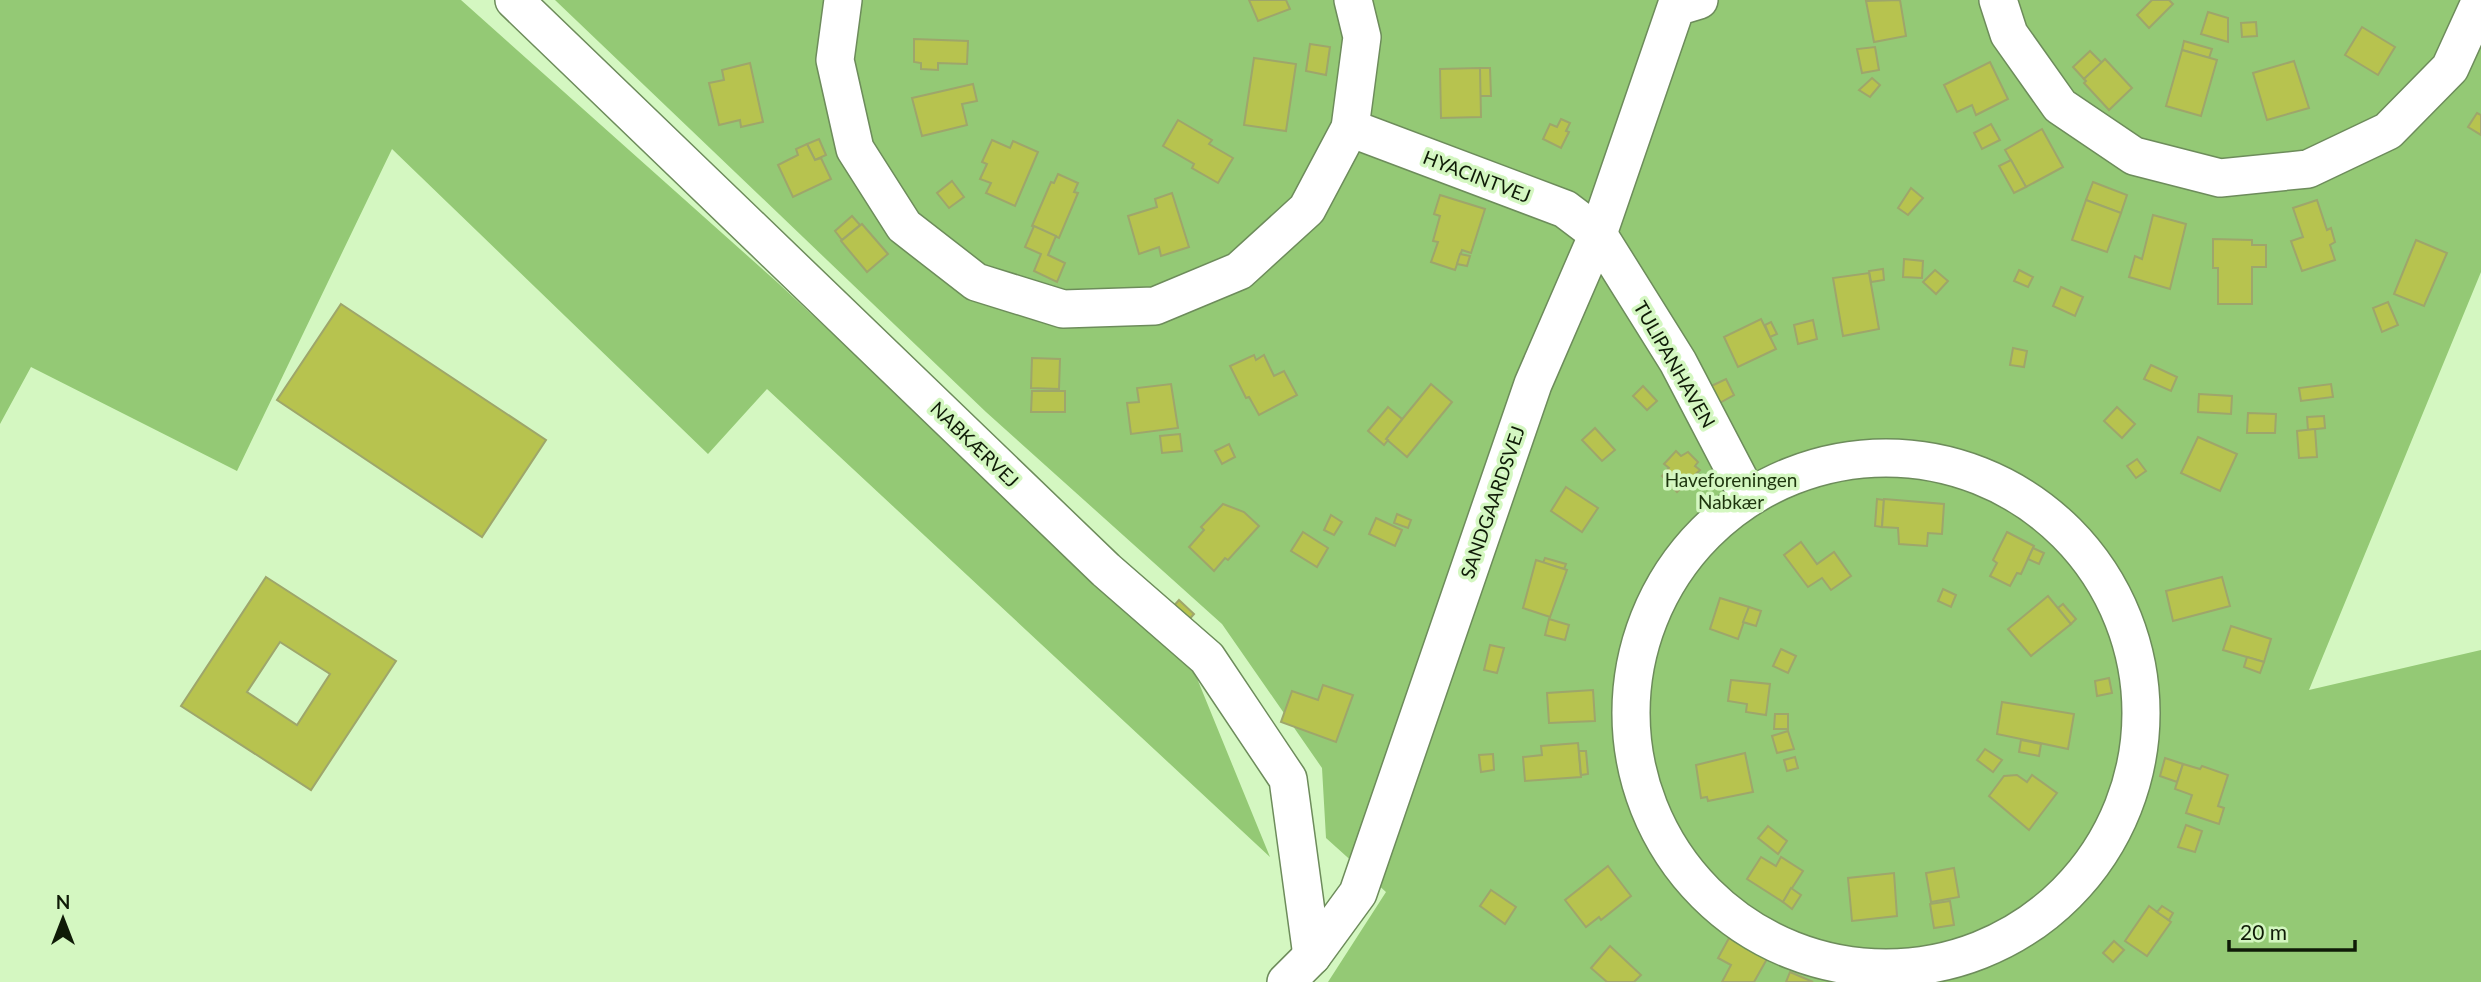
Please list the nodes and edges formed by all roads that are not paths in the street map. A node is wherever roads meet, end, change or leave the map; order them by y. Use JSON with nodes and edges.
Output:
{"nodes":[{"id":1,"x":514,"y":0,"type":"edge"},
{"id":2,"x":843,"y":0,"type":"edge"},
{"id":3,"x":1353,"y":0,"type":"edge"},
{"id":4,"x":1998,"y":0,"type":"edge"},
{"id":5,"x":2481,"y":0,"type":"edge"},
{"id":6,"x":1687,"y":3,"type":"edge"},
{"id":7,"x":1350,"y":128,"type":"junction"},
{"id":8,"x":1598,"y":234,"type":"junction"},
{"id":9,"x":1748,"y":496,"type":"junction"},
{"id":10,"x":1311,"y":956,"type":"junction"},
{"id":11,"x":1286,"y":982,"type":"edge"}],
"edges":[{"from":1,"to":10,"type":"street","name":"NABKÆRVEJ"},
{"from":2,"to":7,"type":"street"},
{"from":3,"to":7,"type":"street"},
{"from":4,"to":5,"type":"street"},
{"from":6,"to":8,"type":"street","name":"SANDGAARDSVEJ"},
{"from":7,"to":8,"type":"street","name":"HYACINTVEJ"},
{"from":8,"to":9,"type":"street","name":"TULIPANHAVEN"},
{"from":8,"to":10,"type":"street","name":"SANDGAARDSVEJ"},
{"from":9,"to":9,"type":"street"},
{"from":10,"to":11,"type":"street","name":"SANDGAARDSVEJ"}]}
